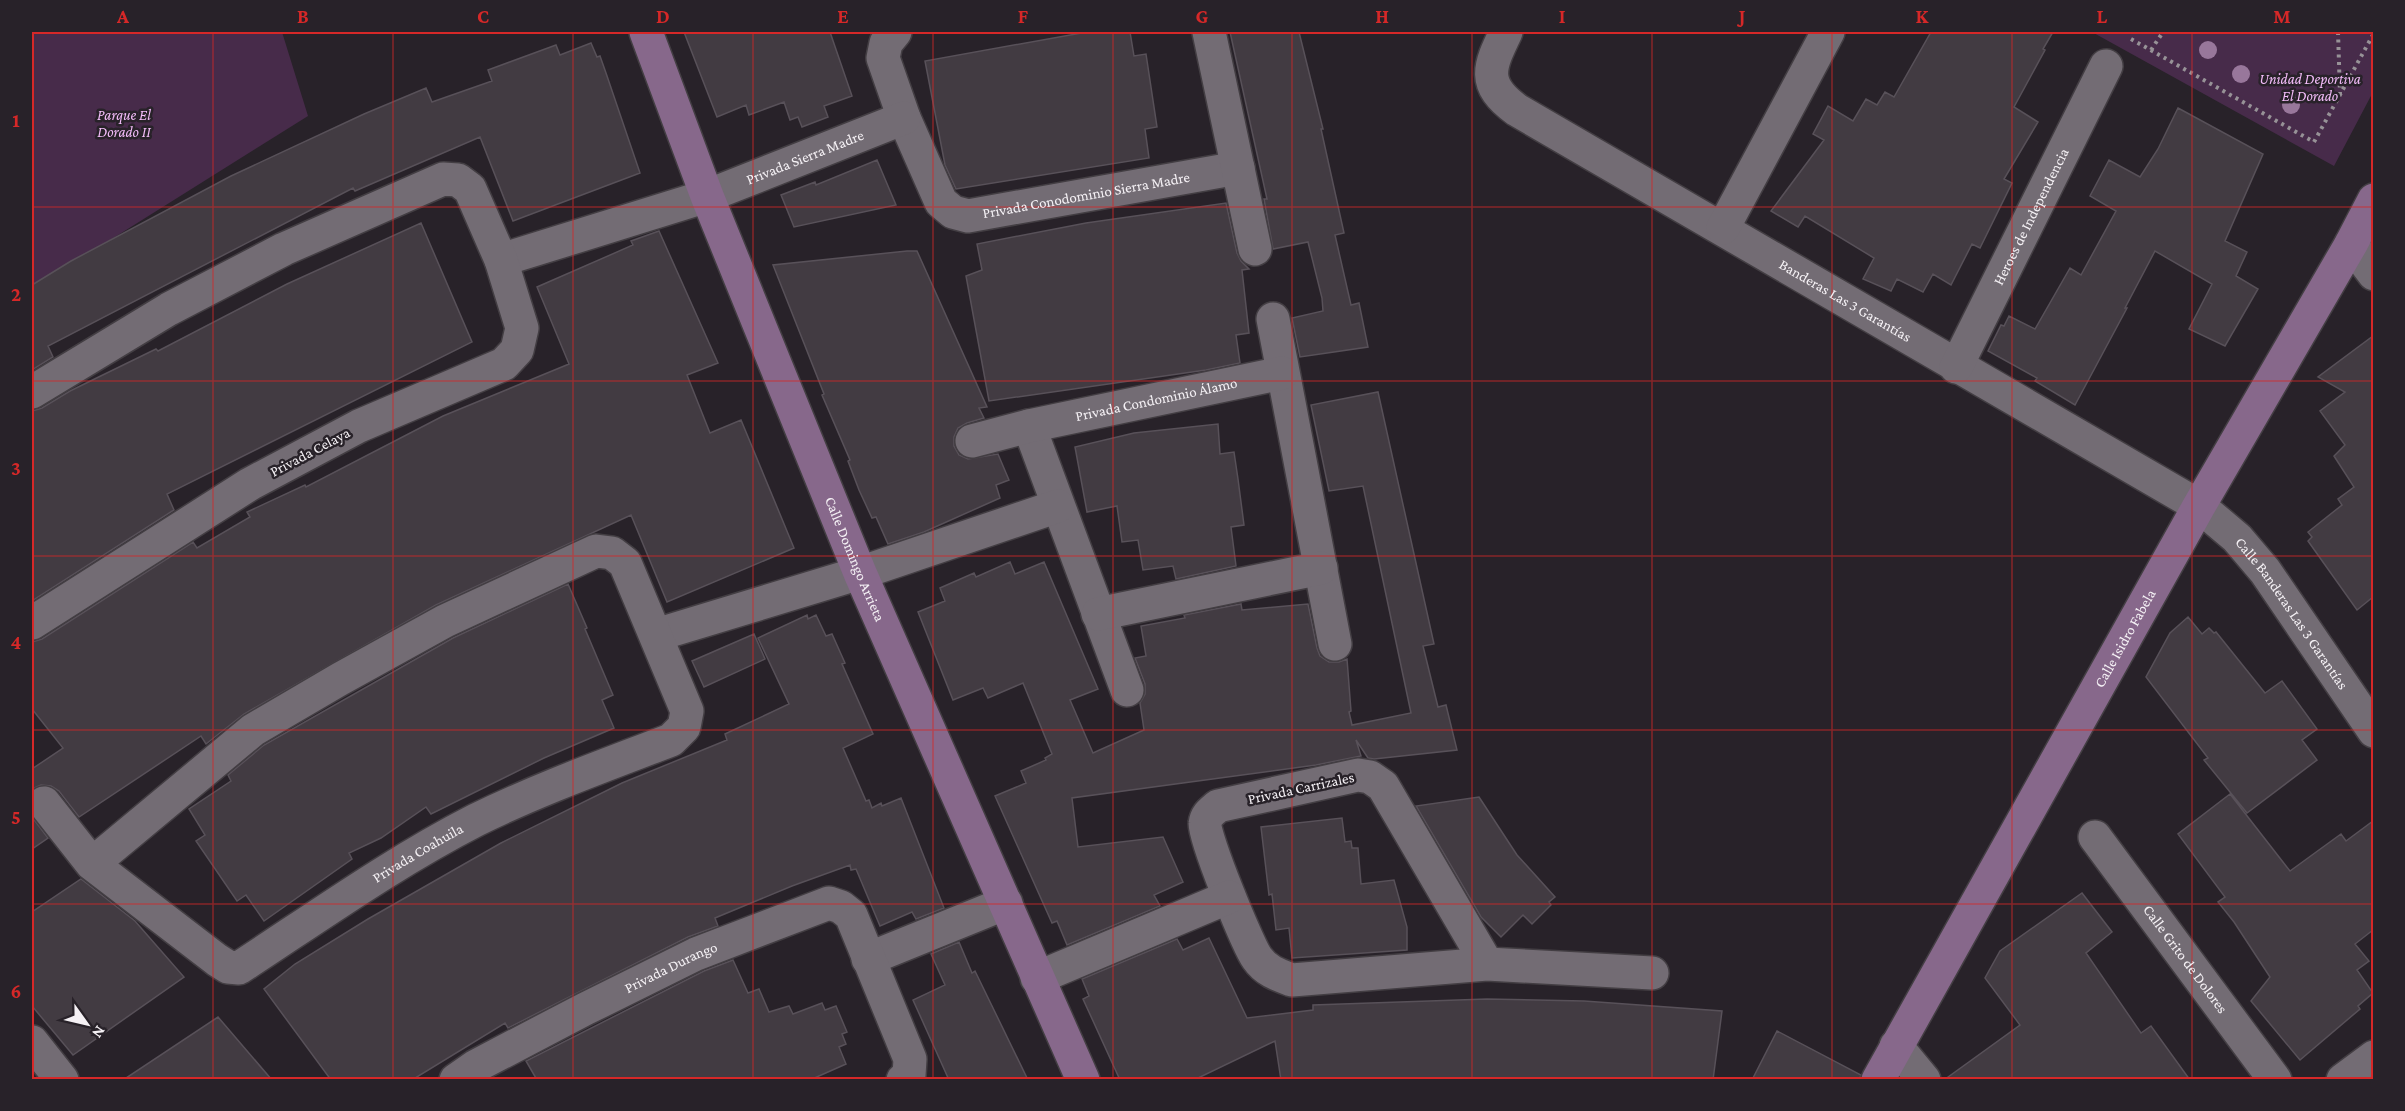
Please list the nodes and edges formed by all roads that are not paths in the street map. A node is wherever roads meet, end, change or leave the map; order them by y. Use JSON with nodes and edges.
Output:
{"nodes":[{"id":1,"x":646,"y":32,"type":"edge"},
{"id":2,"x":895,"y":32,"type":"edge"},
{"id":3,"x":1209,"y":32,"type":"edge"},
{"id":4,"x":1506,"y":32,"type":"edge"},
{"id":5,"x":1828,"y":32,"type":"edge"},
{"id":6,"x":2106,"y":66,"type":"dead end"},
{"id":7,"x":904,"y":118,"type":"junction"},
{"id":8,"x":1239,"y":168,"type":"junction"},
{"id":9,"x":707,"y":196,"type":"junction"},
{"id":10,"x":2373,"y":200,"type":"edge"},
{"id":11,"x":1723,"y":228,"type":"junction"},
{"id":12,"x":2351,"y":244,"type":"junction"},
{"id":13,"x":1255,"y":249,"type":"dead end"},
{"id":14,"x":501,"y":260,"type":"junction"},
{"id":15,"x":2373,"y":274,"type":"edge"},
{"id":16,"x":1273,"y":319,"type":"dead end"},
{"id":17,"x":1956,"y":367,"type":"junction"},
{"id":18,"x":1282,"y":373,"type":"junction"},
{"id":19,"x":32,"y":392,"type":"edge"},
{"id":20,"x":1029,"y":426,"type":"junction"},
{"id":21,"x":972,"y":441,"type":"dead end"},
{"id":22,"x":1058,"y":506,"type":"junction"},
{"id":23,"x":2199,"y":506,"type":"junction"},
{"id":24,"x":1321,"y":568,"type":"junction"},
{"id":25,"x":860,"y":573,"type":"junction"},
{"id":26,"x":1098,"y":614,"type":"junction"},
{"id":27,"x":32,"y":623,"type":"edge"},
{"id":28,"x":656,"y":635,"type":"junction"},
{"id":29,"x":1335,"y":644,"type":"dead end"},
{"id":30,"x":1127,"y":690,"type":"dead end"},
{"id":31,"x":2373,"y":731,"type":"edge"},
{"id":32,"x":44,"y":803,"type":"dead end"},
{"id":33,"x":2095,"y":837,"type":"dead end"},
{"id":34,"x":92,"y":864,"type":"junction"},
{"id":35,"x":1229,"y":897,"type":"junction"},
{"id":36,"x":1006,"y":903,"type":"junction"},
{"id":37,"x":868,"y":959,"type":"junction"},
{"id":38,"x":1487,"y":964,"type":"junction"},
{"id":39,"x":1652,"y":973,"type":"dead end"},
{"id":40,"x":1037,"y":978,"type":"junction"},
{"id":41,"x":32,"y":1042,"type":"edge"},
{"id":42,"x":1896,"y":1046,"type":"junction"},
{"id":43,"x":2373,"y":1057,"type":"edge"},
{"id":44,"x":62,"y":1080,"type":"edge"},
{"id":45,"x":456,"y":1080,"type":"edge"},
{"id":46,"x":903,"y":1080,"type":"edge"},
{"id":47,"x":1083,"y":1080,"type":"edge"},
{"id":48,"x":1878,"y":1080,"type":"edge"},
{"id":49,"x":1924,"y":1080,"type":"edge"},
{"id":50,"x":2275,"y":1080,"type":"edge"},
{"id":51,"x":2343,"y":1080,"type":"edge"}],
"edges":[{"from":1,"to":9,"type":"street","name":"Calle Domingo Arrieta"},
{"from":2,"to":7,"type":"street","name":"Privada Conodominio Sierra Madre"},
{"from":3,"to":8,"type":"street"},
{"from":4,"to":11,"type":"street","name":"Banderas Las 3 Garantías"},
{"from":5,"to":11,"type":"street"},
{"from":6,"to":17,"type":"street","name":"Heroes de Independencia"},
{"from":7,"to":8,"type":"street","name":"Privada Conodominio Sierra Madre"},
{"from":7,"to":9,"type":"street","name":"Privada Sierra Madre"},
{"from":8,"to":13,"type":"street"},
{"from":9,"to":14,"type":"street"},
{"from":9,"to":25,"type":"street","name":"Calle Domingo Arrieta"},
{"from":10,"to":12,"type":"street","name":"Calle Isidro Fabela"},
{"from":11,"to":17,"type":"street","name":"Banderas Las 3 Garantías"},
{"from":12,"to":15,"type":"street"},
{"from":12,"to":23,"type":"street","name":"Calle Isidro Fabela"},
{"from":14,"to":19,"type":"street","name":"Privada Celaya"},
{"from":14,"to":27,"type":"street","name":"Privada Celaya"},
{"from":16,"to":18,"type":"street"},
{"from":17,"to":23,"type":"street","name":"Banderas Las 3 Garantías"},
{"from":18,"to":20,"type":"street","name":"Privada Condominio Álamo"},
{"from":18,"to":24,"type":"street"},
{"from":20,"to":21,"type":"street","name":"Privada Condominio Álamo"},
{"from":20,"to":22,"type":"street"},
{"from":22,"to":25,"type":"street"},
{"from":22,"to":26,"type":"street"},
{"from":23,"to":31,"type":"street","name":"Calle Banderas Las 3 Garantías"},
{"from":23,"to":42,"type":"street","name":"Calle Isidro Fabela"},
{"from":24,"to":26,"type":"street"},
{"from":24,"to":29,"type":"street"},
{"from":25,"to":28,"type":"street"},
{"from":25,"to":36,"type":"street","name":"Calle Domingo Arrieta"},
{"from":26,"to":30,"type":"street"},
{"from":28,"to":34,"type":"street","name":"Privada Coahuila"},
{"from":28,"to":34,"type":"street","name":"Privada Coahuila"},
{"from":32,"to":34,"type":"street","name":"Privada Coahuila"},
{"from":33,"to":50,"type":"street","name":"Calle Grito de Dolores"},
{"from":35,"to":38,"type":"street","name":"Privada Carrizales"},
{"from":35,"to":38,"type":"street","name":"Privada Carrizales"},
{"from":35,"to":40,"type":"street"},
{"from":36,"to":37,"type":"street"},
{"from":36,"to":40,"type":"street","name":"Calle Domingo Arrieta"},
{"from":37,"to":45,"type":"street","name":"Privada Durango"},
{"from":37,"to":46,"type":"street","name":"Privada Durango"},
{"from":38,"to":39,"type":"street","name":"Privada Carrizales"},
{"from":40,"to":47,"type":"street","name":"Calle Domingo Arrieta"},
{"from":41,"to":44,"type":"street"},
{"from":42,"to":48,"type":"street","name":"Calle Isidro Fabela"},
{"from":42,"to":49,"type":"street"},
{"from":43,"to":51,"type":"street"}]}
